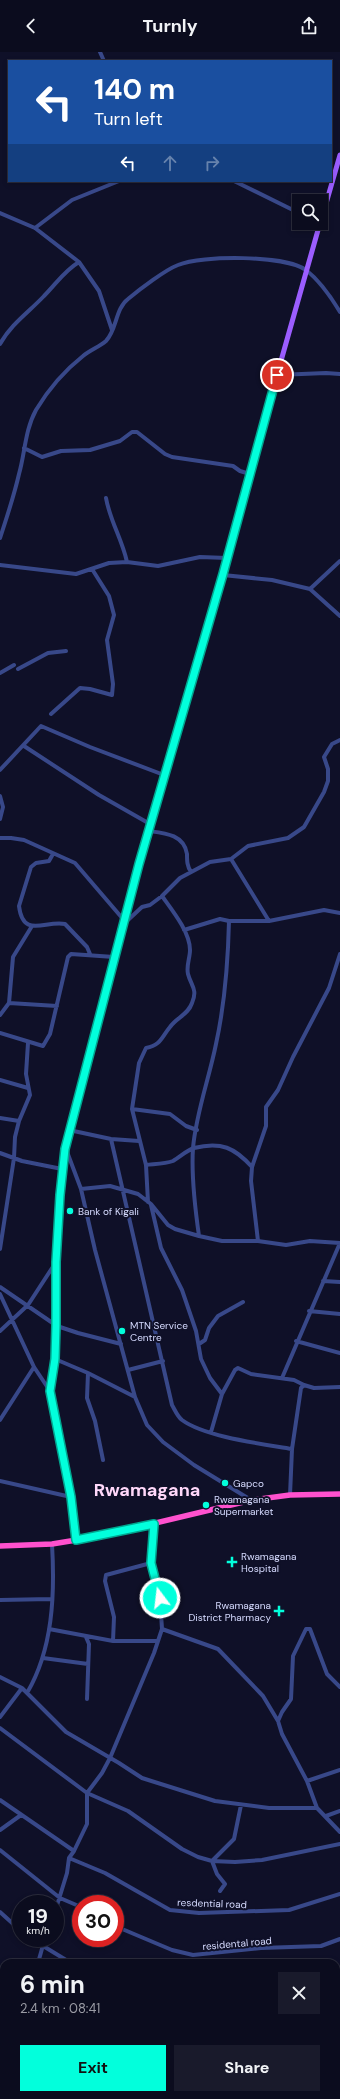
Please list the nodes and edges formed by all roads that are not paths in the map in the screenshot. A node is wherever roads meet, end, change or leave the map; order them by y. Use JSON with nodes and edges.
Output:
{"nodes":[{"id":1,"x":340,"y":155,"type":"edge"},
{"id":2,"x":340,"y":174,"type":"edge"},
{"id":3,"x":334,"y":175,"type":"junction"},
{"id":4,"x":117,"y":182,"type":"edge"},
{"id":5,"x":236,"y":182,"type":"edge"},
{"id":6,"x":332,"y":182,"type":"edge"},
{"id":7,"x":332,"y":182,"type":"edge"},
{"id":8,"x":328,"y":196,"type":"edge"},
{"id":9,"x":292,"y":210,"type":"edge"},
{"id":10,"x":0,"y":213,"type":"edge"},
{"id":11,"x":35,"y":228,"type":"junction"},
{"id":12,"x":318,"y":230,"type":"edge"},
{"id":13,"x":79,"y":262,"type":"junction"},
{"id":14,"x":306,"y":271,"type":"junction"},
{"id":15,"x":340,"y":312,"type":"edge"},
{"id":16,"x":112,"y":330,"type":"junction"},
{"id":17,"x":0,"y":344,"type":"edge"},
{"id":18,"x":340,"y":374,"type":"edge"},
{"id":19,"x":277,"y":375,"type":"junction"},
{"id":20,"x":24,"y":448,"type":"junction"},
{"id":21,"x":250,"y":474,"type":"junction"},
{"id":22,"x":106,"y":498,"type":"dead end"},
{"id":23,"x":0,"y":538,"type":"edge"},
{"id":24,"x":227,"y":558,"type":"junction"},
{"id":25,"x":127,"y":562,"type":"junction"},
{"id":26,"x":340,"y":562,"type":"edge"},
{"id":27,"x":0,"y":565,"type":"edge"},
{"id":28,"x":92,"y":570,"type":"junction"},
{"id":29,"x":223,"y":574,"type":"junction"},
{"id":30,"x":310,"y":589,"type":"junction"},
{"id":31,"x":340,"y":616,"type":"edge"},
{"id":32,"x":66,"y":651,"type":"dead end"},
{"id":33,"x":14,"y":665,"type":"dead end"},
{"id":34,"x":18,"y":669,"type":"dead end"},
{"id":35,"x":0,"y":673,"type":"edge"},
{"id":36,"x":51,"y":714,"type":"dead end"},
{"id":37,"x":340,"y":740,"type":"edge"},
{"id":38,"x":24,"y":746,"type":"junction"},
{"id":39,"x":0,"y":770,"type":"edge"},
{"id":40,"x":164,"y":775,"type":"junction"},
{"id":41,"x":0,"y":796,"type":"edge"},
{"id":42,"x":0,"y":819,"type":"edge"},
{"id":43,"x":150,"y":824,"type":"junction"},
{"id":44,"x":148,"y":831,"type":"junction"},
{"id":45,"x":0,"y":833,"type":"edge"},
{"id":46,"x":1,"y":838,"type":"edge"},
{"id":47,"x":53,"y":854,"type":"junction"},
{"id":48,"x":231,"y":860,"type":"junction"},
{"id":49,"x":139,"y":864,"type":"junction"},
{"id":50,"x":191,"y":872,"type":"junction"},
{"id":51,"x":162,"y":896,"type":"junction"},
{"id":52,"x":340,"y":913,"type":"edge"},
{"id":53,"x":123,"y":919,"type":"junction"},
{"id":54,"x":229,"y":921,"type":"junction"},
{"id":55,"x":269,"y":921,"type":"junction"},
{"id":56,"x":32,"y":926,"type":"junction"},
{"id":57,"x":184,"y":930,"type":"junction"},
{"id":58,"x":120,"y":937,"type":"junction"},
{"id":59,"x":90,"y":954,"type":"junction"},
{"id":60,"x":340,"y":954,"type":"edge"},
{"id":61,"x":114,"y":957,"type":"junction"},
{"id":62,"x":9,"y":1003,"type":"junction"},
{"id":63,"x":57,"y":1006,"type":"junction"},
{"id":64,"x":0,"y":1015,"type":"edge"},
{"id":65,"x":0,"y":1033,"type":"edge"},
{"id":66,"x":28,"y":1042,"type":"junction"},
{"id":67,"x":84,"y":1074,"type":"junction"},
{"id":68,"x":0,"y":1080,"type":"edge"},
{"id":69,"x":28,"y":1088,"type":"junction"},
{"id":70,"x":132,"y":1109,"type":"junction"},
{"id":71,"x":0,"y":1118,"type":"edge"},
{"id":72,"x":19,"y":1121,"type":"junction"},
{"id":73,"x":69,"y":1130,"type":"junction"},
{"id":74,"x":197,"y":1130,"type":"junction"},
{"id":75,"x":111,"y":1139,"type":"junction"},
{"id":76,"x":139,"y":1141,"type":"junction"},
{"id":77,"x":194,"y":1148,"type":"junction"},
{"id":78,"x":65,"y":1149,"type":"junction"},
{"id":79,"x":0,"y":1152,"type":"edge"},
{"id":80,"x":14,"y":1158,"type":"junction"},
{"id":81,"x":146,"y":1165,"type":"junction"},
{"id":82,"x":252,"y":1167,"type":"junction"},
{"id":83,"x":62,"y":1169,"type":"junction"},
{"id":84,"x":123,"y":1188,"type":"junction"},
{"id":85,"x":81,"y":1189,"type":"junction"},
{"id":86,"x":150,"y":1203,"type":"junction"},
{"id":87,"x":1,"y":1232,"type":"edge"},
{"id":88,"x":199,"y":1236,"type":"junction"},
{"id":89,"x":258,"y":1241,"type":"junction"},
{"id":90,"x":340,"y":1243,"type":"edge"},
{"id":91,"x":0,"y":1249,"type":"edge"},
{"id":92,"x":56,"y":1262,"type":"junction"},
{"id":93,"x":323,"y":1281,"type":"junction"},
{"id":94,"x":340,"y":1282,"type":"edge"},
{"id":95,"x":0,"y":1287,"type":"edge"},
{"id":96,"x":0,"y":1294,"type":"edge"},
{"id":97,"x":243,"y":1302,"type":"dead end"},
{"id":98,"x":28,"y":1305,"type":"junction"},
{"id":99,"x":309,"y":1311,"type":"junction"},
{"id":100,"x":340,"y":1314,"type":"edge"},
{"id":101,"x":12,"y":1321,"type":"junction"},
{"id":102,"x":56,"y":1326,"type":"junction"},
{"id":103,"x":0,"y":1331,"type":"edge"},
{"id":104,"x":296,"y":1341,"type":"junction"},
{"id":105,"x":121,"y":1344,"type":"junction"},
{"id":106,"x":199,"y":1344,"type":"junction"},
{"id":107,"x":340,"y":1353,"type":"edge"},
{"id":108,"x":55,"y":1359,"type":"junction"},
{"id":109,"x":163,"y":1361,"type":"junction"},
{"id":110,"x":34,"y":1367,"type":"junction"},
{"id":111,"x":128,"y":1370,"type":"junction"},
{"id":112,"x":88,"y":1372,"type":"junction"},
{"id":113,"x":282,"y":1378,"type":"junction"},
{"id":114,"x":304,"y":1385,"type":"junction"},
{"id":115,"x":340,"y":1388,"type":"edge"},
{"id":116,"x":50,"y":1391,"type":"junction"},
{"id":117,"x":222,"y":1394,"type":"junction"},
{"id":118,"x":135,"y":1397,"type":"junction"},
{"id":119,"x":0,"y":1420,"type":"edge"},
{"id":120,"x":211,"y":1432,"type":"junction"},
{"id":121,"x":292,"y":1449,"type":"junction"},
{"id":122,"x":103,"y":1460,"type":"dead end"},
{"id":123,"x":0,"y":1481,"type":"edge"},
{"id":124,"x":340,"y":1494,"type":"edge"},
{"id":125,"x":290,"y":1495,"type":"junction"},
{"id":126,"x":71,"y":1497,"type":"junction"},
{"id":127,"x":252,"y":1500,"type":"junction"},
{"id":128,"x":154,"y":1524,"type":"junction"},
{"id":129,"x":76,"y":1540,"type":"junction"},
{"id":130,"x":52,"y":1544,"type":"junction"},
{"id":131,"x":0,"y":1546,"type":"edge"},
{"id":132,"x":151,"y":1563,"type":"junction"},
{"id":133,"x":51,"y":1599,"type":"junction"},
{"id":134,"x":0,"y":1600,"type":"edge"},
{"id":135,"x":49,"y":1629,"type":"junction"},
{"id":136,"x":162,"y":1629,"type":"junction"},
{"id":137,"x":86,"y":1637,"type":"junction"},
{"id":138,"x":95,"y":1638,"type":"junction"},
{"id":139,"x":113,"y":1641,"type":"junction"},
{"id":140,"x":158,"y":1641,"type":"junction"},
{"id":141,"x":89,"y":1644,"type":"junction"},
{"id":142,"x":43,"y":1658,"type":"junction"},
{"id":143,"x":88,"y":1664,"type":"junction"},
{"id":144,"x":0,"y":1677,"type":"edge"},
{"id":145,"x":340,"y":1687,"type":"edge"},
{"id":146,"x":22,"y":1688,"type":"junction"},
{"id":147,"x":27,"y":1693,"type":"junction"},
{"id":148,"x":87,"y":1699,"type":"dead end"},
{"id":149,"x":0,"y":1717,"type":"edge"},
{"id":150,"x":278,"y":1721,"type":"junction"},
{"id":151,"x":0,"y":1728,"type":"edge"},
{"id":152,"x":110,"y":1758,"type":"junction"},
{"id":153,"x":340,"y":1770,"type":"edge"},
{"id":154,"x":307,"y":1781,"type":"junction"},
{"id":155,"x":87,"y":1793,"type":"junction"},
{"id":156,"x":0,"y":1800,"type":"edge"},
{"id":157,"x":241,"y":1805,"type":"junction"},
{"id":158,"x":317,"y":1808,"type":"junction"},
{"id":159,"x":340,"y":1811,"type":"edge"},
{"id":160,"x":20,"y":1815,"type":"junction"},
{"id":161,"x":326,"y":1816,"type":"junction"},
{"id":162,"x":0,"y":1830,"type":"edge"},
{"id":163,"x":340,"y":1832,"type":"edge"},
{"id":164,"x":340,"y":1844,"type":"edge"},
{"id":165,"x":0,"y":1850,"type":"edge"},
{"id":166,"x":74,"y":1852,"type":"junction"},
{"id":167,"x":69,"y":1858,"type":"junction"},
{"id":168,"x":212,"y":1861,"type":"junction"},
{"id":169,"x":220,"y":1891,"type":"dead end"},
{"id":170,"x":340,"y":1894,"type":"edge"},
{"id":171,"x":56,"y":1895,"type":"edge"},
{"id":172,"x":61,"y":1895,"type":"edge"},
{"id":173,"x":0,"y":1912,"type":"edge"},
{"id":174,"x":12,"y":1923,"type":"edge"},
{"id":175,"x":124,"y":1930,"type":"edge"},
{"id":176,"x":340,"y":1939,"type":"edge"},
{"id":177,"x":42,"y":1947,"type":"edge"},
{"id":178,"x":45,"y":1947,"type":"edge"},
{"id":179,"x":39,"y":1959,"type":"edge"},
{"id":180,"x":65,"y":1959,"type":"edge"}],
"edges":[{"from":1,"to":3,"type":"main road"},
{"from":2,"to":3,"type":"street"},
{"from":3,"to":6,"type":"main road"},
{"from":4,"to":11,"type":"street"},
{"from":5,"to":9,"type":"street"},
{"from":7,"to":8,"type":"main road"},
{"from":10,"to":11,"type":"street"},
{"from":11,"to":13,"type":"street"},
{"from":12,"to":14,"type":"main road"},
{"from":13,"to":16,"type":"street"},
{"from":13,"to":17,"type":"street"},
{"from":14,"to":15,"type":"street"},
{"from":14,"to":16,"type":"street"},
{"from":14,"to":19,"type":"main road"},
{"from":16,"to":20,"type":"street"},
{"from":18,"to":19,"type":"street"},
{"from":19,"to":21,"type":"main road"},
{"from":20,"to":21,"type":"street"},
{"from":20,"to":23,"type":"street"},
{"from":21,"to":24,"type":"main road"},
{"from":22,"to":25,"type":"street"},
{"from":24,"to":25,"type":"street"},
{"from":24,"to":29,"type":"main road"},
{"from":25,"to":28,"type":"street"},
{"from":26,"to":30,"type":"street"},
{"from":27,"to":28,"type":"street"},
{"from":28,"to":36,"type":"street"},
{"from":29,"to":30,"type":"street"},
{"from":29,"to":40,"type":"main road"},
{"from":30,"to":31,"type":"street"},
{"from":32,"to":34,"type":"street"},
{"from":33,"to":35,"type":"street"},
{"from":37,"to":48,"type":"street"},
{"from":38,"to":39,"type":"street"},
{"from":38,"to":40,"type":"street"},
{"from":38,"to":43,"type":"street"},
{"from":40,"to":43,"type":"main road"},
{"from":41,"to":42,"type":"street"},
{"from":43,"to":44,"type":"main road"},
{"from":44,"to":49,"type":"main road"},
{"from":44,"to":50,"type":"street"},
{"from":45,"to":46,"type":"street"},
{"from":46,"to":47,"type":"street"},
{"from":47,"to":53,"type":"street"},
{"from":47,"to":56,"type":"street"},
{"from":48,"to":50,"type":"street"},
{"from":48,"to":55,"type":"street"},
{"from":49,"to":53,"type":"main road"},
{"from":49,"to":58,"type":"street"},
{"from":50,"to":51,"type":"street"},
{"from":51,"to":53,"type":"street"},
{"from":51,"to":57,"type":"street"},
{"from":52,"to":55,"type":"street"},
{"from":53,"to":58,"type":"main road"},
{"from":54,"to":55,"type":"street"},
{"from":54,"to":57,"type":"street"},
{"from":54,"to":74,"type":"street"},
{"from":56,"to":59,"type":"street"},
{"from":56,"to":62,"type":"street"},
{"from":57,"to":70,"type":"street"},
{"from":58,"to":61,"type":"main road"},
{"from":58,"to":67,"type":"street"},
{"from":59,"to":61,"type":"street"},
{"from":59,"to":63,"type":"street"},
{"from":60,"to":82,"type":"street"},
{"from":61,"to":67,"type":"main road"},
{"from":62,"to":63,"type":"street"},
{"from":62,"to":64,"type":"street"},
{"from":63,"to":66,"type":"street"},
{"from":65,"to":66,"type":"street"},
{"from":66,"to":69,"type":"street"},
{"from":67,"to":73,"type":"main road"},
{"from":68,"to":69,"type":"street"},
{"from":69,"to":72,"type":"street"},
{"from":70,"to":74,"type":"street"},
{"from":70,"to":76,"type":"street"},
{"from":71,"to":72,"type":"street"},
{"from":72,"to":80,"type":"street"},
{"from":73,"to":75,"type":"street"},
{"from":73,"to":78,"type":"main road"},
{"from":74,"to":77,"type":"street"},
{"from":75,"to":76,"type":"street"},
{"from":75,"to":84,"type":"street"},
{"from":76,"to":81,"type":"street"},
{"from":77,"to":81,"type":"street"},
{"from":77,"to":82,"type":"street"},
{"from":77,"to":88,"type":"street"},
{"from":78,"to":83,"type":"main road"},
{"from":78,"to":85,"type":"street"},
{"from":79,"to":80,"type":"street"},
{"from":80,"to":83,"type":"street"},
{"from":80,"to":87,"type":"street"},
{"from":81,"to":86,"type":"street"},
{"from":82,"to":89,"type":"street"},
{"from":83,"to":92,"type":"main road"},
{"from":84,"to":85,"type":"street"},
{"from":84,"to":86,"type":"street"},
{"from":84,"to":109,"type":"street"},
{"from":85,"to":105,"type":"street"},
{"from":86,"to":88,"type":"street"},
{"from":86,"to":106,"type":"street"},
{"from":87,"to":91,"type":"street"},
{"from":88,"to":89,"type":"street"},
{"from":89,"to":90,"type":"street"},
{"from":90,"to":93,"type":"street"},
{"from":92,"to":98,"type":"street"},
{"from":92,"to":102,"type":"main road"},
{"from":93,"to":94,"type":"street"},
{"from":93,"to":99,"type":"street"},
{"from":95,"to":98,"type":"street"},
{"from":96,"to":101,"type":"street"},
{"from":97,"to":106,"type":"street"},
{"from":98,"to":101,"type":"street"},
{"from":98,"to":102,"type":"street"},
{"from":99,"to":100,"type":"street"},
{"from":99,"to":104,"type":"street"},
{"from":101,"to":103,"type":"street"},
{"from":101,"to":110,"type":"street"},
{"from":102,"to":105,"type":"street"},
{"from":102,"to":108,"type":"main road"},
{"from":104,"to":107,"type":"street"},
{"from":104,"to":113,"type":"street"},
{"from":105,"to":111,"type":"street"},
{"from":106,"to":117,"type":"street"},
{"from":108,"to":112,"type":"street"},
{"from":108,"to":116,"type":"main road"},
{"from":109,"to":111,"type":"street"},
{"from":109,"to":120,"type":"street"},
{"from":110,"to":116,"type":"street"},
{"from":110,"to":119,"type":"street"},
{"from":111,"to":118,"type":"street"},
{"from":112,"to":118,"type":"street"},
{"from":112,"to":122,"type":"street"},
{"from":113,"to":114,"type":"street"},
{"from":113,"to":117,"type":"street"},
{"from":114,"to":115,"type":"street"},
{"from":114,"to":121,"type":"street"},
{"from":116,"to":126,"type":"main road"},
{"from":117,"to":120,"type":"street"},
{"from":118,"to":127,"type":"street"},
{"from":120,"to":121,"type":"street"},
{"from":121,"to":125,"type":"street"},
{"from":123,"to":126,"type":"street"},
{"from":124,"to":125,"type":"highway"},
{"from":125,"to":127,"type":"highway"},
{"from":126,"to":129,"type":"main road"},
{"from":127,"to":128,"type":"highway"},
{"from":128,"to":129,"type":"highway"},
{"from":128,"to":132,"type":"street"},
{"from":129,"to":130,"type":"highway"},
{"from":130,"to":131,"type":"highway"},
{"from":130,"to":133,"type":"street"},
{"from":132,"to":136,"type":"street"},
{"from":132,"to":139,"type":"street"},
{"from":133,"to":134,"type":"street"},
{"from":133,"to":135,"type":"street"},
{"from":135,"to":137,"type":"street"},
{"from":135,"to":142,"type":"street"},
{"from":136,"to":140,"type":"street"},
{"from":136,"to":150,"type":"street"},
{"from":137,"to":138,"type":"street"},
{"from":137,"to":141,"type":"street"},
{"from":138,"to":139,"type":"street"},
{"from":138,"to":141,"type":"street"},
{"from":139,"to":140,"type":"street"},
{"from":140,"to":152,"type":"street"},
{"from":141,"to":143,"type":"street"},
{"from":142,"to":143,"type":"street"},
{"from":142,"to":147,"type":"street"},
{"from":143,"to":148,"type":"street"},
{"from":144,"to":146,"type":"street"},
{"from":145,"to":150,"type":"street"},
{"from":146,"to":147,"type":"street"},
{"from":146,"to":149,"type":"street"},
{"from":147,"to":152,"type":"street"},
{"from":150,"to":154,"type":"street"},
{"from":151,"to":155,"type":"street"},
{"from":152,"to":155,"type":"street"},
{"from":152,"to":157,"type":"street"},
{"from":153,"to":154,"type":"street"},
{"from":154,"to":158,"type":"street"},
{"from":155,"to":166,"type":"street"},
{"from":155,"to":168,"type":"street"},
{"from":156,"to":160,"type":"street"},
{"from":157,"to":158,"type":"street"},
{"from":157,"to":168,"type":"street"},
{"from":158,"to":161,"type":"street"},
{"from":159,"to":161,"type":"street"},
{"from":160,"to":162,"type":"street"},
{"from":160,"to":166,"type":"street"},
{"from":161,"to":163,"type":"street"},
{"from":164,"to":168,"type":"street"},
{"from":165,"to":171,"type":"street"},
{"from":166,"to":167,"type":"street"},
{"from":167,"to":170,"type":"street","name":"resdential road"},
{"from":167,"to":172,"type":"street"},
{"from":168,"to":169,"type":"street","name":"resdential road"},
{"from":173,"to":174,"type":"street"},
{"from":175,"to":176,"type":"street","name":"residental road"},
{"from":177,"to":179,"type":"street"},
{"from":178,"to":180,"type":"street"}]}
